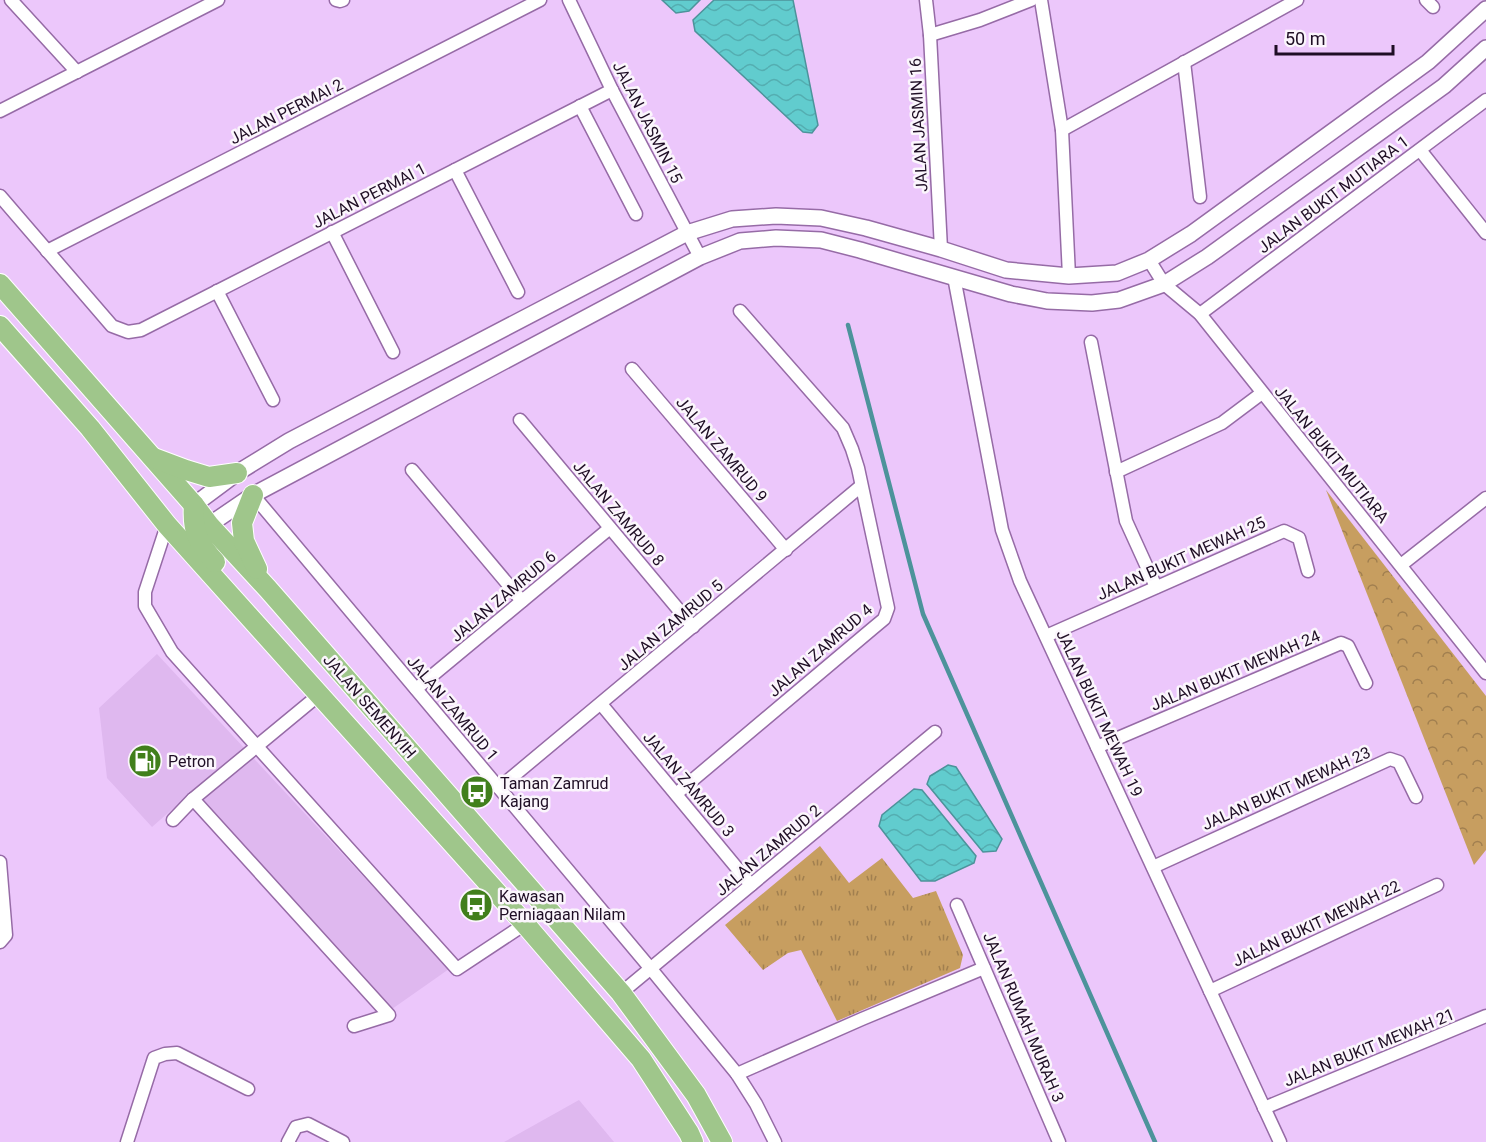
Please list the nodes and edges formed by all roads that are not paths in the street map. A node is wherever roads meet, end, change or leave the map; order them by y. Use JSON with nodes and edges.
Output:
{"nodes":[{"id":1,"x":10,"y":0,"type":"edge"},
{"id":2,"x":218,"y":0,"type":"edge"},
{"id":3,"x":336,"y":0,"type":"edge"},
{"id":4,"x":343,"y":0,"type":"edge"},
{"id":5,"x":540,"y":0,"type":"edge"},
{"id":6,"x":569,"y":0,"type":"edge"},
{"id":7,"x":926,"y":0,"type":"edge"},
{"id":8,"x":1031,"y":0,"type":"edge"},
{"id":9,"x":1041,"y":0,"type":"edge"},
{"id":10,"x":1297,"y":0,"type":"edge"},
{"id":11,"x":1486,"y":9,"type":"edge"},
{"id":12,"x":930,"y":35,"type":"junction"},
{"id":13,"x":1486,"y":48,"type":"edge"},
{"id":14,"x":1184,"y":62,"type":"junction"},
{"id":15,"x":77,"y":72,"type":"junction"},
{"id":16,"x":612,"y":90,"type":"junction"},
{"id":17,"x":1486,"y":100,"type":"edge"},
{"id":18,"x":580,"y":106,"type":"junction"},
{"id":19,"x":0,"y":111,"type":"edge"},
{"id":20,"x":1062,"y":130,"type":"junction"},
{"id":21,"x":1420,"y":150,"type":"junction"},
{"id":22,"x":455,"y":170,"type":"junction"},
{"id":23,"x":0,"y":196,"type":"edge"},
{"id":24,"x":1200,"y":197,"type":"dead end"},
{"id":25,"x":636,"y":214,"type":"dead end"},
{"id":26,"x":332,"y":232,"type":"junction"},
{"id":27,"x":687,"y":233,"type":"junction"},
{"id":28,"x":1486,"y":233,"type":"edge"},
{"id":29,"x":941,"y":249,"type":"junction"},
{"id":30,"x":47,"y":251,"type":"junction"},
{"id":31,"x":700,"y":257,"type":"junction"},
{"id":32,"x":1149,"y":260,"type":"junction"},
{"id":33,"x":1069,"y":276,"type":"junction"},
{"id":34,"x":954,"y":277,"type":"junction"},
{"id":35,"x":0,"y":284,"type":"edge"},
{"id":36,"x":1164,"y":284,"type":"junction"},
{"id":37,"x":217,"y":291,"type":"junction"},
{"id":38,"x":518,"y":292,"type":"dead end"},
{"id":39,"x":740,"y":311,"type":"dead end"},
{"id":40,"x":1200,"y":314,"type":"junction"},
{"id":41,"x":0,"y":326,"type":"edge"},
{"id":42,"x":1091,"y":342,"type":"dead end"},
{"id":43,"x":393,"y":352,"type":"dead end"},
{"id":44,"x":632,"y":369,"type":"dead end"},
{"id":45,"x":1262,"y":393,"type":"junction"},
{"id":46,"x":273,"y":400,"type":"dead end"},
{"id":47,"x":520,"y":420,"type":"dead end"},
{"id":48,"x":90,"y":428,"type":"junction"},
{"id":49,"x":152,"y":457,"type":"junction"},
{"id":50,"x":412,"y":470,"type":"dead end"},
{"id":51,"x":1116,"y":472,"type":"junction"},
{"id":52,"x":237,"y":473,"type":"junction"},
{"id":53,"x":861,"y":486,"type":"junction"},
{"id":54,"x":253,"y":495,"type":"junction"},
{"id":55,"x":1486,"y":498,"type":"edge"},
{"id":56,"x":199,"y":518,"type":"junction"},
{"id":57,"x":167,"y":525,"type":"junction"},
{"id":58,"x":610,"y":528,"type":"junction"},
{"id":59,"x":786,"y":550,"type":"junction"},
{"id":60,"x":1401,"y":565,"type":"junction"},
{"id":61,"x":1308,"y":571,"type":"dead end"},
{"id":62,"x":1156,"y":587,"type":"junction"},
{"id":63,"x":268,"y":589,"type":"junction"},
{"id":64,"x":522,"y":601,"type":"junction"},
{"id":65,"x":693,"y":627,"type":"junction"},
{"id":66,"x":1046,"y":636,"type":"junction"},
{"id":67,"x":289,"y":660,"type":"junction"},
{"id":68,"x":1486,"y":673,"type":"edge"},
{"id":69,"x":1366,"y":683,"type":"dead end"},
{"id":70,"x":416,"y":689,"type":"junction"},
{"id":71,"x":320,"y":694,"type":"junction"},
{"id":72,"x":601,"y":704,"type":"junction"},
{"id":73,"x":935,"y":732,"type":"dead end"},
{"id":74,"x":256,"y":746,"type":"junction"},
{"id":75,"x":1097,"y":747,"type":"junction"},
{"id":76,"x":499,"y":788,"type":"junction"},
{"id":77,"x":676,"y":794,"type":"junction"},
{"id":78,"x":1416,"y":796,"type":"dead end"},
{"id":79,"x":193,"y":799,"type":"junction"},
{"id":80,"x":173,"y":820,"type":"dead end"},
{"id":81,"x":0,"y":862,"type":"edge"},
{"id":82,"x":1153,"y":867,"type":"junction"},
{"id":83,"x":752,"y":885,"type":"junction"},
{"id":84,"x":1437,"y":885,"type":"dead end"},
{"id":85,"x":957,"y":905,"type":"dead end"},
{"id":86,"x":525,"y":924,"type":"junction"},
{"id":87,"x":3,"y":939,"type":"edge"},
{"id":88,"x":984,"y":968,"type":"junction"},
{"id":89,"x":651,"y":969,"type":"junction"},
{"id":90,"x":1210,"y":991,"type":"junction"},
{"id":91,"x":621,"y":993,"type":"junction"},
{"id":92,"x":1486,"y":1016,"type":"edge"},
{"id":93,"x":354,"y":1026,"type":"dead end"},
{"id":94,"x":737,"y":1074,"type":"junction"},
{"id":95,"x":248,"y":1089,"type":"dead end"},
{"id":96,"x":1264,"y":1108,"type":"junction"},
{"id":97,"x":127,"y":1142,"type":"edge"},
{"id":98,"x":288,"y":1142,"type":"edge"},
{"id":99,"x":343,"y":1142,"type":"edge"},
{"id":100,"x":693,"y":1142,"type":"edge"},
{"id":101,"x":722,"y":1142,"type":"edge"},
{"id":102,"x":775,"y":1142,"type":"edge"},
{"id":103,"x":1059,"y":1142,"type":"edge"},
{"id":104,"x":1280,"y":1142,"type":"edge"}],
"edges":[{"from":1,"to":15,"type":"street"},
{"from":2,"to":15,"type":"street"},
{"from":3,"to":4,"type":"street"},
{"from":5,"to":30,"type":"street","name":"JALAN PERMAI 2"},
{"from":6,"to":16,"type":"street","name":"JALAN JASMIN 15"},
{"from":7,"to":12,"type":"street","name":"JALAN JASMIN 16"},
{"from":8,"to":12,"type":"street"},
{"from":9,"to":20,"type":"street"},
{"from":10,"to":14,"type":"street"},
{"from":11,"to":32,"type":"street"},
{"from":12,"to":29,"type":"street","name":"JALAN JASMIN 16"},
{"from":13,"to":36,"type":"street"},
{"from":14,"to":20,"type":"street"},
{"from":14,"to":24,"type":"street"},
{"from":15,"to":19,"type":"street"},
{"from":16,"to":18,"type":"street","name":"JALAN PERMAI 1"},
{"from":16,"to":27,"type":"street","name":"JALAN JASMIN 15"},
{"from":17,"to":21,"type":"street","name":"JALAN BUKIT MUTIARA 1"},
{"from":18,"to":22,"type":"street","name":"JALAN PERMAI 1"},
{"from":18,"to":25,"type":"street"},
{"from":20,"to":33,"type":"street"},
{"from":21,"to":28,"type":"street"},
{"from":21,"to":40,"type":"street","name":"JALAN BUKIT MUTIARA 1"},
{"from":22,"to":26,"type":"street","name":"JALAN PERMAI 1"},
{"from":22,"to":38,"type":"street"},
{"from":23,"to":30,"type":"street"},
{"from":26,"to":37,"type":"street","name":"JALAN PERMAI 1"},
{"from":26,"to":43,"type":"street"},
{"from":27,"to":29,"type":"street"},
{"from":27,"to":31,"type":"street","name":"JALAN JASMIN 15"},
{"from":27,"to":52,"type":"street"},
{"from":29,"to":33,"type":"street"},
{"from":30,"to":37,"type":"street","name":"JALAN PERMAI 1"},
{"from":31,"to":34,"type":"street"},
{"from":31,"to":54,"type":"street"},
{"from":32,"to":33,"type":"street"},
{"from":32,"to":36,"type":"street","name":"JALAN BUKIT MUTIARA"},
{"from":34,"to":36,"type":"street"},
{"from":34,"to":66,"type":"street","name":"JALAN BUKIT MEWAH 19"},
{"from":35,"to":49,"type":"main road","name":"JALAN SEMENYIH"},
{"from":36,"to":40,"type":"street","name":"JALAN BUKIT MUTIARA"},
{"from":37,"to":46,"type":"street"},
{"from":39,"to":53,"type":"street","name":"JALAN ZAMRUD 4"},
{"from":40,"to":45,"type":"street","name":"JALAN BUKIT MUTIARA"},
{"from":41,"to":48,"type":"main road","name":"JALAN SEMENYIH"},
{"from":42,"to":51,"type":"street"},
{"from":44,"to":59,"type":"street","name":"JALAN ZAMRUD 9"},
{"from":45,"to":51,"type":"street"},
{"from":45,"to":60,"type":"street","name":"JALAN BUKIT MUTIARA"},
{"from":47,"to":58,"type":"street","name":"JALAN ZAMRUD 8"},
{"from":48,"to":56,"type":"main road"},
{"from":48,"to":57,"type":"main road","name":"JALAN SEMENYIH"},
{"from":49,"to":52,"type":"main road"},
{"from":49,"to":56,"type":"main road","name":"JALAN SEMENYIH"},
{"from":50,"to":64,"type":"street"},
{"from":51,"to":62,"type":"street"},
{"from":52,"to":56,"type":"street"},
{"from":53,"to":59,"type":"street","name":"JALAN ZAMRUD 5"},
{"from":53,"to":77,"type":"street","name":"JALAN ZAMRUD 4"},
{"from":54,"to":56,"type":"street"},
{"from":54,"to":63,"type":"main road"},
{"from":54,"to":70,"type":"street","name":"JALAN ZAMRUD 1"},
{"from":55,"to":60,"type":"street"},
{"from":56,"to":63,"type":"main road","name":"JALAN SEMENYIH"},
{"from":56,"to":67,"type":"main road"},
{"from":57,"to":67,"type":"main road","name":"JALAN SEMENYIH"},
{"from":57,"to":74,"type":"street"},
{"from":58,"to":64,"type":"street","name":"JALAN ZAMRUD 6"},
{"from":58,"to":65,"type":"street","name":"JALAN ZAMRUD 8"},
{"from":59,"to":65,"type":"street","name":"JALAN ZAMRUD 5"},
{"from":60,"to":68,"type":"street","name":"JALAN BUKIT MUTIARA"},
{"from":61,"to":62,"type":"street","name":"JALAN BUKIT MEWAH 25"},
{"from":62,"to":66,"type":"street","name":"JALAN BUKIT MEWAH 25"},
{"from":63,"to":91,"type":"main road","name":"JALAN SEMENYIH"},
{"from":64,"to":70,"type":"street","name":"JALAN ZAMRUD 6"},
{"from":65,"to":72,"type":"street","name":"JALAN ZAMRUD 5"},
{"from":66,"to":75,"type":"street","name":"JALAN BUKIT MEWAH 19"},
{"from":67,"to":71,"type":"main road","name":"JALAN SEMENYIH"},
{"from":69,"to":75,"type":"street","name":"JALAN BUKIT MEWAH 24"},
{"from":70,"to":76,"type":"street","name":"JALAN ZAMRUD 1"},
{"from":71,"to":74,"type":"street"},
{"from":71,"to":86,"type":"main road","name":"JALAN SEMENYIH"},
{"from":72,"to":76,"type":"street","name":"JALAN ZAMRUD 5"},
{"from":72,"to":77,"type":"street","name":"JALAN ZAMRUD 3"},
{"from":73,"to":83,"type":"street","name":"JALAN ZAMRUD 2"},
{"from":74,"to":79,"type":"street"},
{"from":74,"to":86,"type":"street"},
{"from":75,"to":82,"type":"street","name":"JALAN BUKIT MEWAH 19"},
{"from":76,"to":89,"type":"street","name":"JALAN ZAMRUD 1"},
{"from":77,"to":83,"type":"street","name":"JALAN ZAMRUD 3"},
{"from":78,"to":82,"type":"street","name":"JALAN BUKIT MEWAH 23"},
{"from":79,"to":80,"type":"street"},
{"from":79,"to":93,"type":"street"},
{"from":81,"to":87,"type":"street"},
{"from":82,"to":90,"type":"street","name":"JALAN BUKIT MEWAH 19"},
{"from":83,"to":89,"type":"street","name":"JALAN ZAMRUD 2"},
{"from":84,"to":90,"type":"street","name":"JALAN BUKIT MEWAH 22"},
{"from":85,"to":88,"type":"street","name":"JALAN RUMAH MURAH 3"},
{"from":86,"to":100,"type":"main road","name":"JALAN SEMENYIH"},
{"from":88,"to":94,"type":"street"},
{"from":88,"to":103,"type":"street","name":"JALAN RUMAH MURAH 3"},
{"from":89,"to":91,"type":"street","name":"JALAN ZAMRUD 2"},
{"from":89,"to":94,"type":"street","name":"JALAN ZAMRUD 1"},
{"from":90,"to":96,"type":"street","name":"JALAN BUKIT MEWAH 19"},
{"from":91,"to":101,"type":"main road","name":"JALAN SEMENYIH"},
{"from":92,"to":96,"type":"street","name":"JALAN BUKIT MEWAH 21"},
{"from":94,"to":102,"type":"street","name":"JALAN ZAMRUD 1"},
{"from":95,"to":97,"type":"street"},
{"from":96,"to":104,"type":"street","name":"JALAN BUKIT MEWAH 19"},
{"from":98,"to":99,"type":"street"}]}
